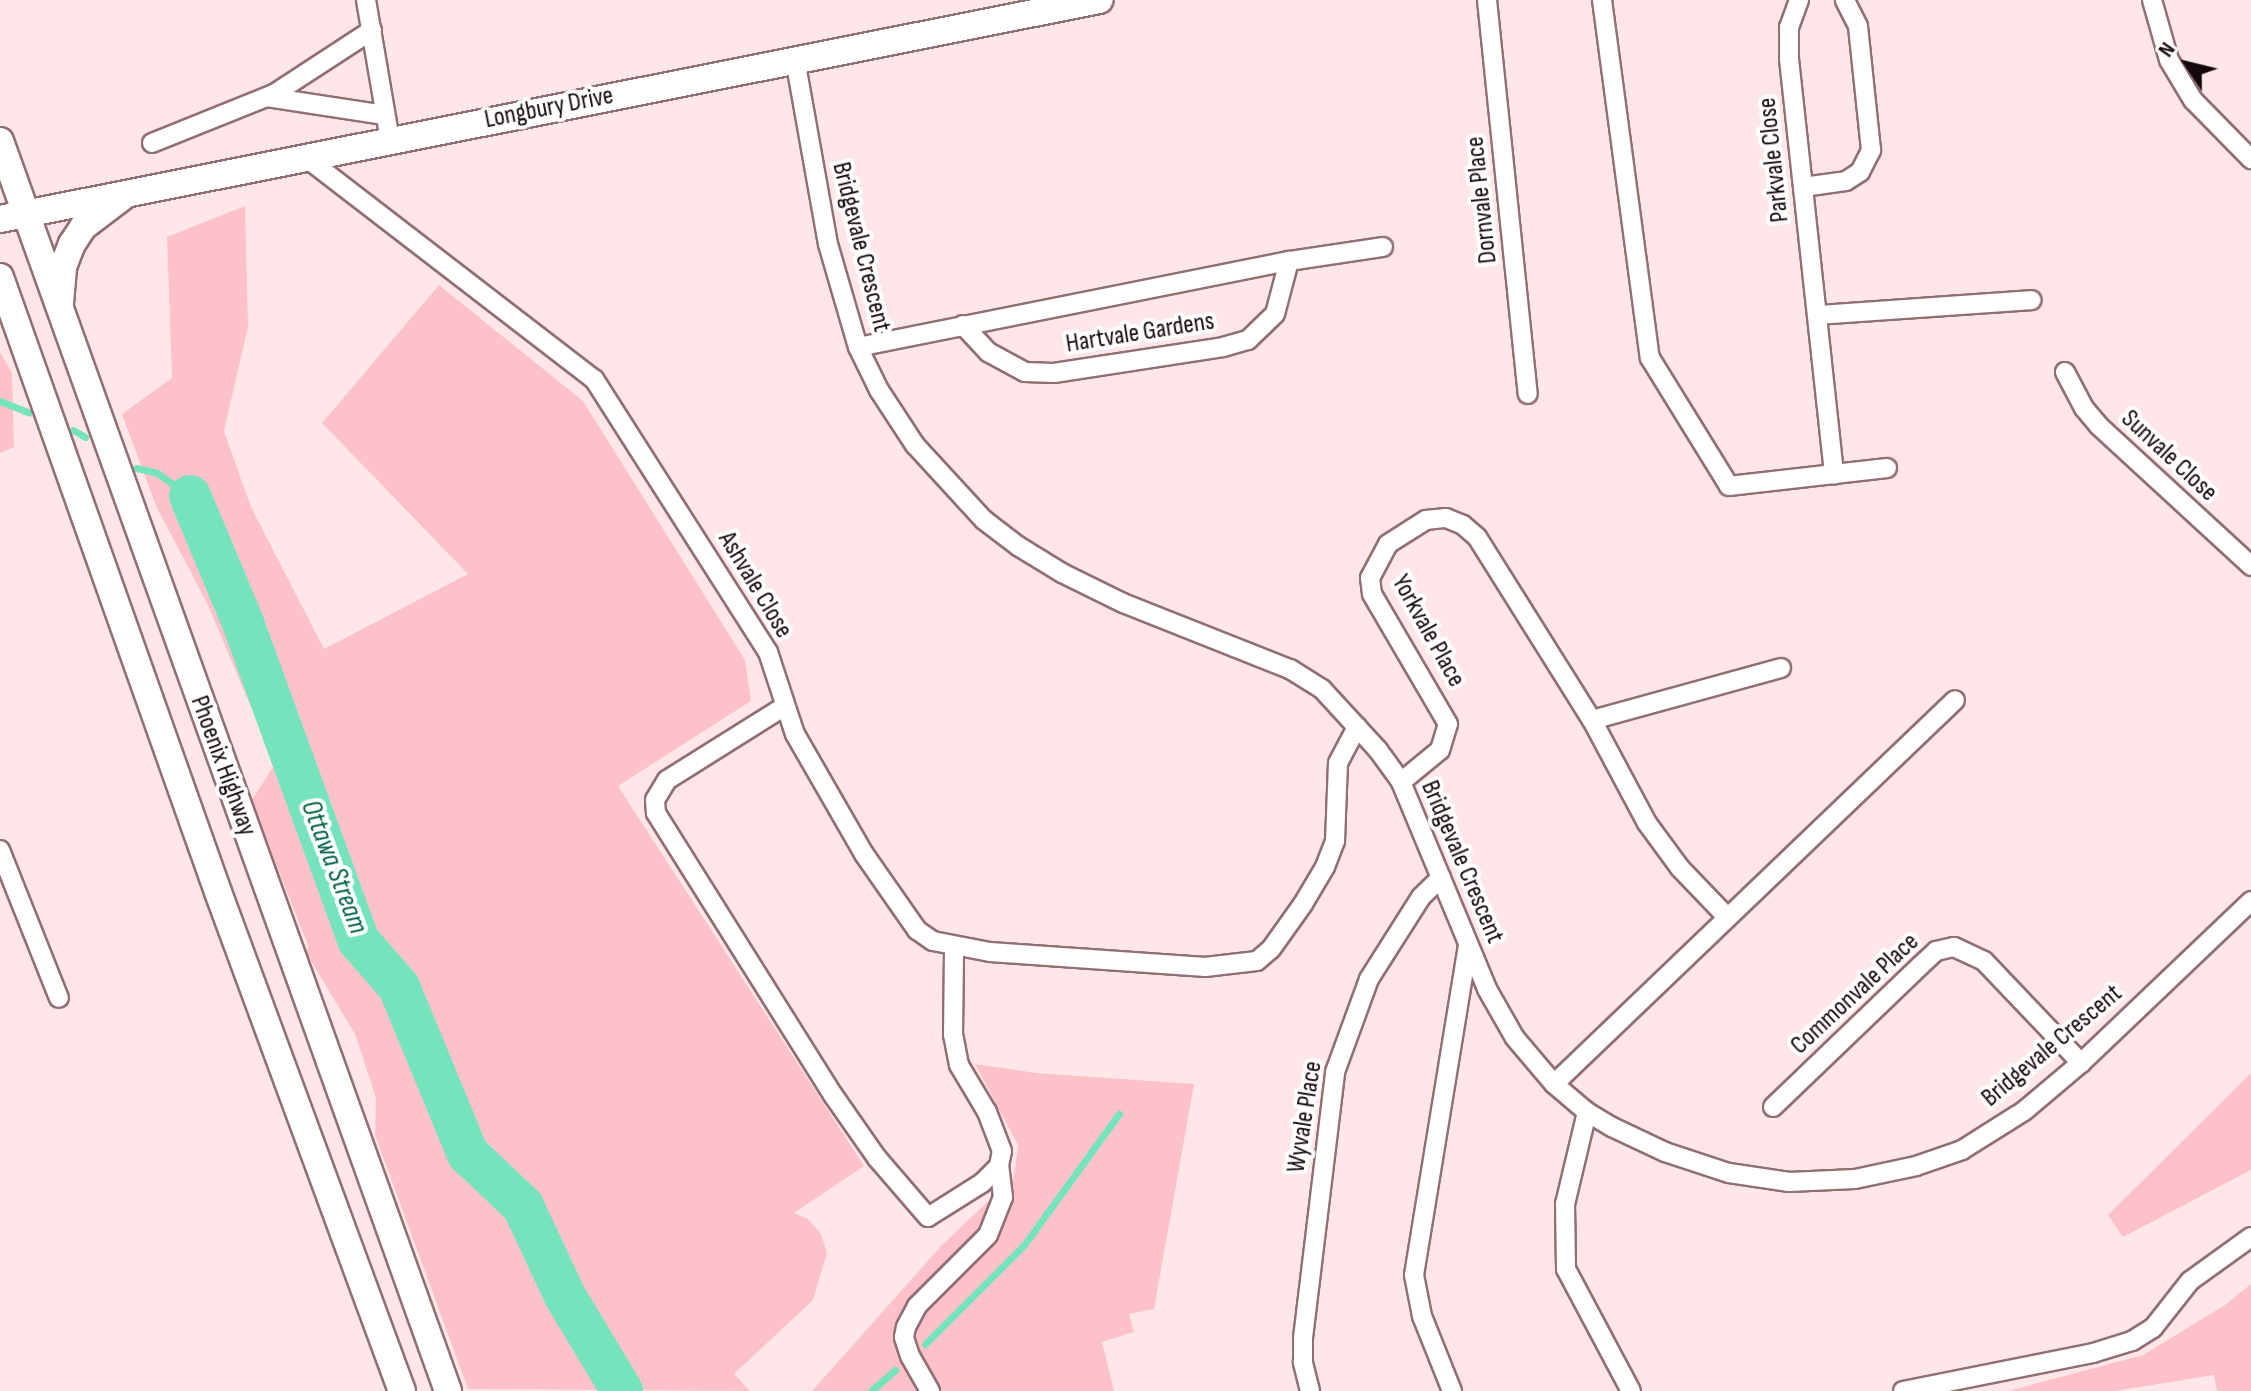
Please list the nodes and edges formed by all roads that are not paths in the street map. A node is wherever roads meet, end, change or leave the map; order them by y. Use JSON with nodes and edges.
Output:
{"nodes":[{"id":1,"x":366,"y":0,"type":"edge"},
{"id":2,"x":1099,"y":0,"type":"edge"},
{"id":3,"x":1487,"y":0,"type":"edge"},
{"id":4,"x":1602,"y":0,"type":"edge"},
{"id":5,"x":1799,"y":0,"type":"edge"},
{"id":6,"x":1845,"y":0,"type":"edge"},
{"id":7,"x":2152,"y":0,"type":"edge"},
{"id":8,"x":372,"y":30,"type":"junction"},
{"id":9,"x":795,"y":59,"type":"junction"},
{"id":10,"x":267,"y":97,"type":"junction"},
{"id":11,"x":387,"y":127,"type":"junction"},
{"id":12,"x":0,"y":141,"type":"edge"},
{"id":13,"x":152,"y":143,"type":"dead end"},
{"id":14,"x":304,"y":156,"type":"junction"},
{"id":15,"x":2251,"y":159,"type":"edge"},
{"id":16,"x":1803,"y":187,"type":"junction"},
{"id":17,"x":131,"y":192,"type":"junction"},
{"id":18,"x":13,"y":217,"type":"edge"},
{"id":19,"x":1383,"y":247,"type":"dead end"},
{"id":20,"x":1289,"y":261,"type":"junction"},
{"id":21,"x":0,"y":277,"type":"edge"},
{"id":22,"x":2031,"y":300,"type":"dead end"},
{"id":23,"x":59,"y":313,"type":"junction"},
{"id":24,"x":1818,"y":315,"type":"junction"},
{"id":25,"x":963,"y":325,"type":"junction"},
{"id":26,"x":858,"y":347,"type":"junction"},
{"id":27,"x":2065,"y":372,"type":"dead end"},
{"id":28,"x":1528,"y":394,"type":"dead end"},
{"id":29,"x":1887,"y":468,"type":"dead end"},
{"id":30,"x":1834,"y":475,"type":"junction"},
{"id":31,"x":2251,"y":566,"type":"edge"},
{"id":32,"x":1781,"y":668,"type":"dead end"},
{"id":33,"x":1955,"y":700,"type":"dead end"},
{"id":34,"x":785,"y":706,"type":"junction"},
{"id":35,"x":1592,"y":720,"type":"junction"},
{"id":36,"x":1357,"y":727,"type":"junction"},
{"id":37,"x":1401,"y":782,"type":"junction"},
{"id":38,"x":0,"y":850,"type":"edge"},
{"id":39,"x":1441,"y":878,"type":"junction"},
{"id":40,"x":2251,"y":901,"type":"edge"},
{"id":41,"x":1727,"y":917,"type":"junction"},
{"id":42,"x":1468,"y":945,"type":"junction"},
{"id":43,"x":954,"y":947,"type":"junction"},
{"id":44,"x":59,"y":998,"type":"dead end"},
{"id":45,"x":2081,"y":1063,"type":"junction"},
{"id":46,"x":1554,"y":1084,"type":"junction"},
{"id":47,"x":1773,"y":1107,"type":"dead end"},
{"id":48,"x":1587,"y":1112,"type":"junction"},
{"id":49,"x":999,"y":1166,"type":"junction"},
{"id":50,"x":2251,"y":1237,"type":"edge"},
{"id":51,"x":402,"y":1391,"type":"edge"},
{"id":52,"x":448,"y":1391,"type":"edge"},
{"id":53,"x":930,"y":1391,"type":"edge"},
{"id":54,"x":1310,"y":1391,"type":"edge"},
{"id":55,"x":1452,"y":1391,"type":"edge"},
{"id":56,"x":1631,"y":1391,"type":"edge"},
{"id":57,"x":1903,"y":1391,"type":"edge"}],
"edges":[{"from":1,"to":8,"type":"street"},
{"from":2,"to":9,"type":"main road","name":"Longbury Drive"},
{"from":3,"to":28,"type":"street","name":"Dornvale Place"},
{"from":4,"to":30,"type":"street"},
{"from":5,"to":16,"type":"street","name":"Parkvale Close"},
{"from":6,"to":16,"type":"street"},
{"from":7,"to":15,"type":"street"},
{"from":8,"to":10,"type":"street"},
{"from":8,"to":11,"type":"street"},
{"from":9,"to":11,"type":"main road","name":"Longbury Drive"},
{"from":9,"to":26,"type":"street","name":"Bridgevale Crescent"},
{"from":10,"to":11,"type":"street"},
{"from":10,"to":13,"type":"street"},
{"from":11,"to":14,"type":"main road","name":"Longbury Drive"},
{"from":12,"to":18,"type":"main road","name":"Phoenix Highway"},
{"from":14,"to":17,"type":"main road","name":"Longbury Drive"},
{"from":14,"to":34,"type":"street","name":"Ashvale Close"},
{"from":16,"to":24,"type":"street","name":"Parkvale Close"},
{"from":17,"to":18,"type":"main road","name":"Longbury Drive"},
{"from":17,"to":23,"type":"main road"},
{"from":18,"to":23,"type":"main road","name":"Phoenix Highway"},
{"from":19,"to":20,"type":"street","name":"Hartvale Gardens"},
{"from":20,"to":25,"type":"street","name":"Hartvale Gardens"},
{"from":20,"to":25,"type":"street","name":"Hartvale Gardens"},
{"from":21,"to":51,"type":"main road","name":"Phoenix Highway"},
{"from":22,"to":24,"type":"street"},
{"from":23,"to":52,"type":"main road","name":"Phoenix Highway"},
{"from":24,"to":30,"type":"street","name":"Parkvale Close"},
{"from":25,"to":26,"type":"street","name":"Hartvale Gardens"},
{"from":26,"to":36,"type":"street","name":"Bridgevale Crescent"},
{"from":27,"to":31,"type":"street","name":"Sunvale Close"},
{"from":29,"to":30,"type":"street"},
{"from":32,"to":35,"type":"street"},
{"from":33,"to":41,"type":"street"},
{"from":34,"to":43,"type":"street","name":"Ashvale Close"},
{"from":34,"to":49,"type":"street"},
{"from":35,"to":37,"type":"street","name":"Yorkvale Place"},
{"from":35,"to":41,"type":"street"},
{"from":36,"to":37,"type":"street","name":"Bridgevale Crescent"},
{"from":36,"to":43,"type":"street","name":"Ashvale Close"},
{"from":37,"to":39,"type":"street","name":"Bridgevale Crescent"},
{"from":38,"to":44,"type":"street"},
{"from":39,"to":42,"type":"street","name":"Bridgevale Crescent"},
{"from":39,"to":54,"type":"street","name":"Wyvale Place"},
{"from":40,"to":45,"type":"street","name":"Bridgevale Crescent"},
{"from":41,"to":46,"type":"street"},
{"from":42,"to":46,"type":"street","name":"Bridgevale Crescent"},
{"from":42,"to":55,"type":"street"},
{"from":43,"to":49,"type":"street"},
{"from":45,"to":47,"type":"street","name":"Commonvale Place"},
{"from":45,"to":48,"type":"street","name":"Bridgevale Crescent"},
{"from":46,"to":48,"type":"street","name":"Bridgevale Crescent"},
{"from":48,"to":56,"type":"street"},
{"from":49,"to":53,"type":"street"},
{"from":50,"to":57,"type":"street"}]}
